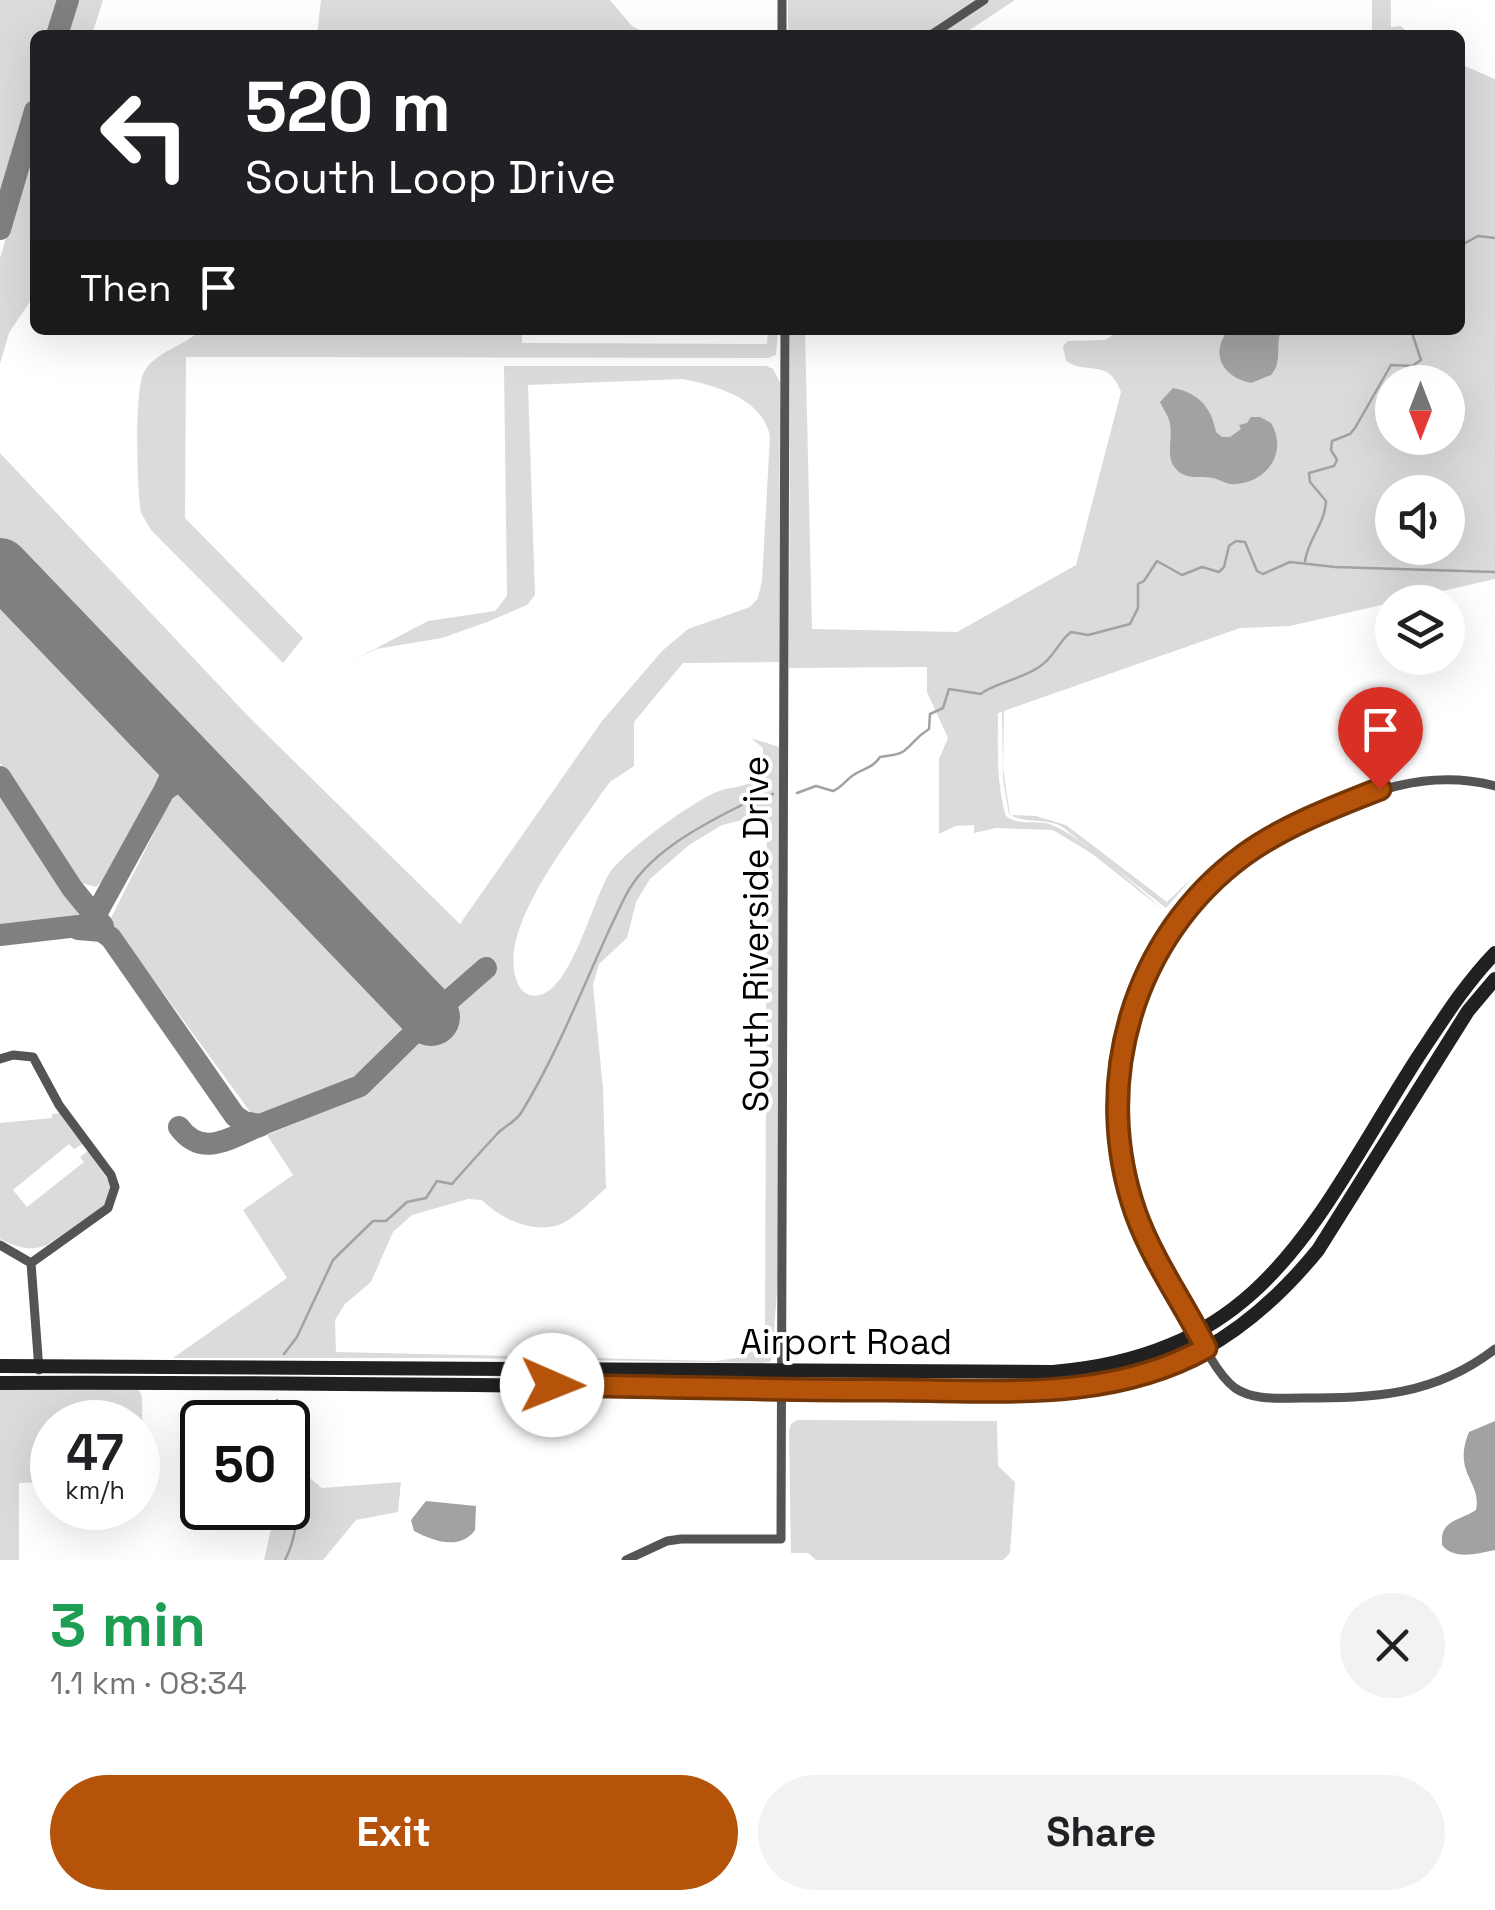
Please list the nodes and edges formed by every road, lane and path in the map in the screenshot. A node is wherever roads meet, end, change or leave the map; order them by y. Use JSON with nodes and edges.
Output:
{"nodes":[{"id":1,"x":782,"y":0,"type":"edge"},
{"id":2,"x":984,"y":0,"type":"edge"},
{"id":3,"x":782,"y":30,"type":"edge"},
{"id":4,"x":938,"y":30,"type":"edge"},
{"id":5,"x":785,"y":335,"type":"edge"},
{"id":6,"x":1495,"y":786,"type":"edge"},
{"id":7,"x":1495,"y":953,"type":"edge"},
{"id":8,"x":1476,"y":974,"type":"junction"},
{"id":9,"x":1493,"y":984,"type":"edge"},
{"id":10,"x":0,"y":1058,"type":"edge"},
{"id":11,"x":0,"y":1245,"type":"edge"},
{"id":12,"x":32,"y":1263,"type":"junction"},
{"id":13,"x":1199,"y":1334,"type":"junction"},
{"id":14,"x":1206,"y":1348,"type":"junction"},
{"id":15,"x":1495,"y":1349,"type":"edge"},
{"id":16,"x":0,"y":1366,"type":"edge"},
{"id":17,"x":39,"y":1366,"type":"junction"},
{"id":18,"x":782,"y":1372,"type":"junction"},
{"id":19,"x":0,"y":1383,"type":"edge"},
{"id":20,"x":39,"y":1383,"type":"junction"},
{"id":21,"x":782,"y":1390,"type":"junction"},
{"id":22,"x":626,"y":1560,"type":"edge"}],
"edges":[{"from":1,"to":3,"type":"street"},
{"from":2,"to":4,"type":"street"},
{"from":5,"to":18,"type":"street","name":"South Riverside Drive"},
{"from":6,"to":13,"type":"street"},
{"from":7,"to":8,"type":"main road","name":"Airport Road"},
{"from":8,"to":9,"type":"street"},
{"from":8,"to":13,"type":"main road","name":"Airport Road"},
{"from":9,"to":14,"type":"main road","name":"Airport Road"},
{"from":10,"to":12,"type":"street"},
{"from":11,"to":12,"type":"street"},
{"from":12,"to":17,"type":"street"},
{"from":13,"to":14,"type":"street"},
{"from":13,"to":18,"type":"main road","name":"Airport Road"},
{"from":14,"to":15,"type":"street"},
{"from":14,"to":21,"type":"main road","name":"Airport Road"},
{"from":16,"to":17,"type":"main road","name":"Airport Road"},
{"from":17,"to":18,"type":"main road","name":"Airport Road"},
{"from":17,"to":20,"type":"street"},
{"from":18,"to":21,"type":"street","name":"South Riverside Drive"},
{"from":19,"to":20,"type":"main road","name":"Airport Road"},
{"from":20,"to":21,"type":"main road","name":"Airport Road"},
{"from":21,"to":22,"type":"street","name":"South Riverside Drive"}]}
